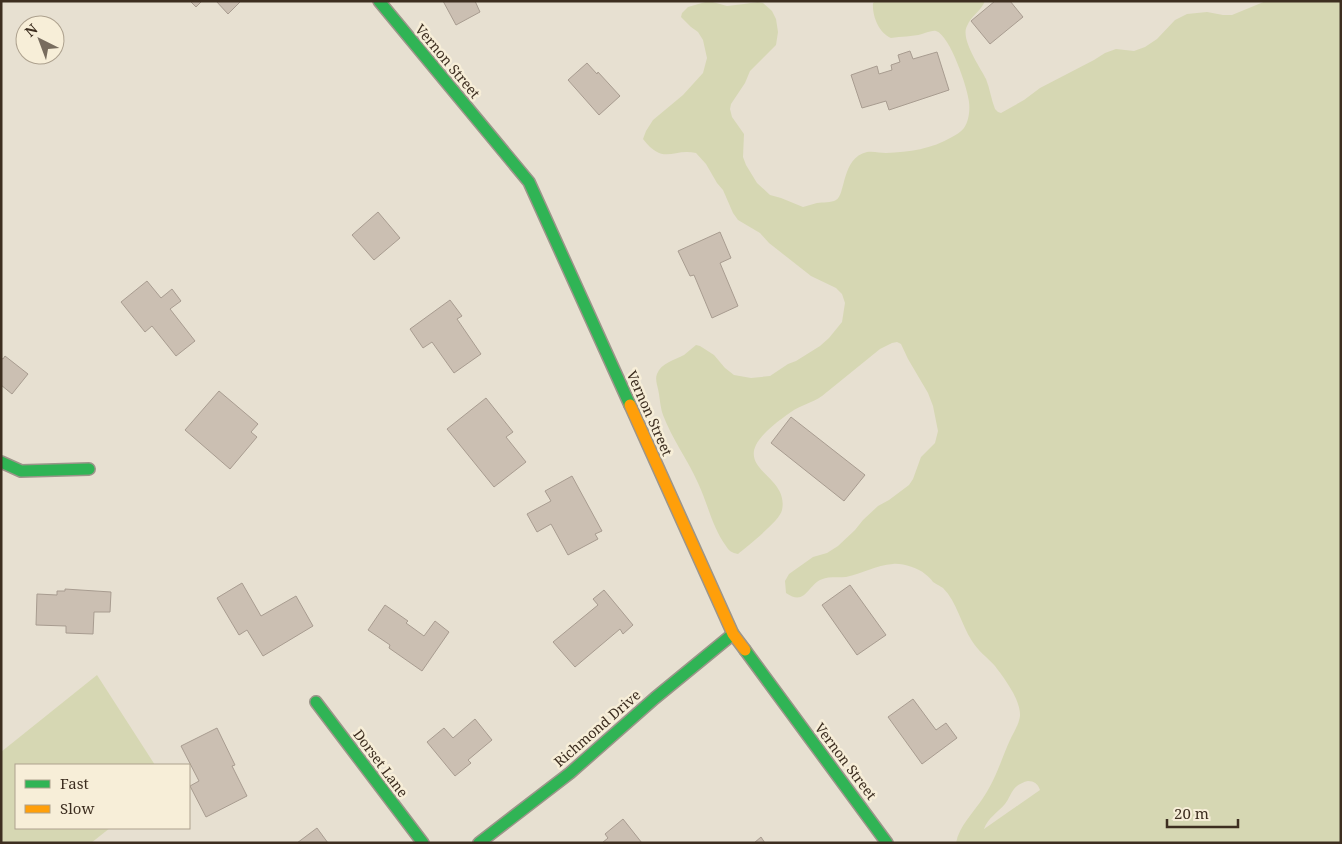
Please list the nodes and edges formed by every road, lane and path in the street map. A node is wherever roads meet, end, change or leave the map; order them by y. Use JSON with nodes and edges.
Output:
{"nodes":[{"id":1,"x":379,"y":1,"type":"edge"},
{"id":2,"x":1,"y":462,"type":"edge"},
{"id":3,"x":89,"y":469,"type":"dead end"},
{"id":4,"x":733,"y":634,"type":"junction"},
{"id":5,"x":316,"y":702,"type":"dead end"},
{"id":6,"x":423,"y":843,"type":"edge"},
{"id":7,"x":480,"y":843,"type":"edge"},
{"id":8,"x":888,"y":843,"type":"edge"}],
"edges":[{"from":1,"to":4,"type":"street","name":"Vernon Street"},
{"from":2,"to":3,"type":"street"},
{"from":4,"to":7,"type":"street","name":"Richmond Drive"},
{"from":4,"to":8,"type":"street","name":"Vernon Street"},
{"from":5,"to":6,"type":"street","name":"Dorset Lane"}]}
